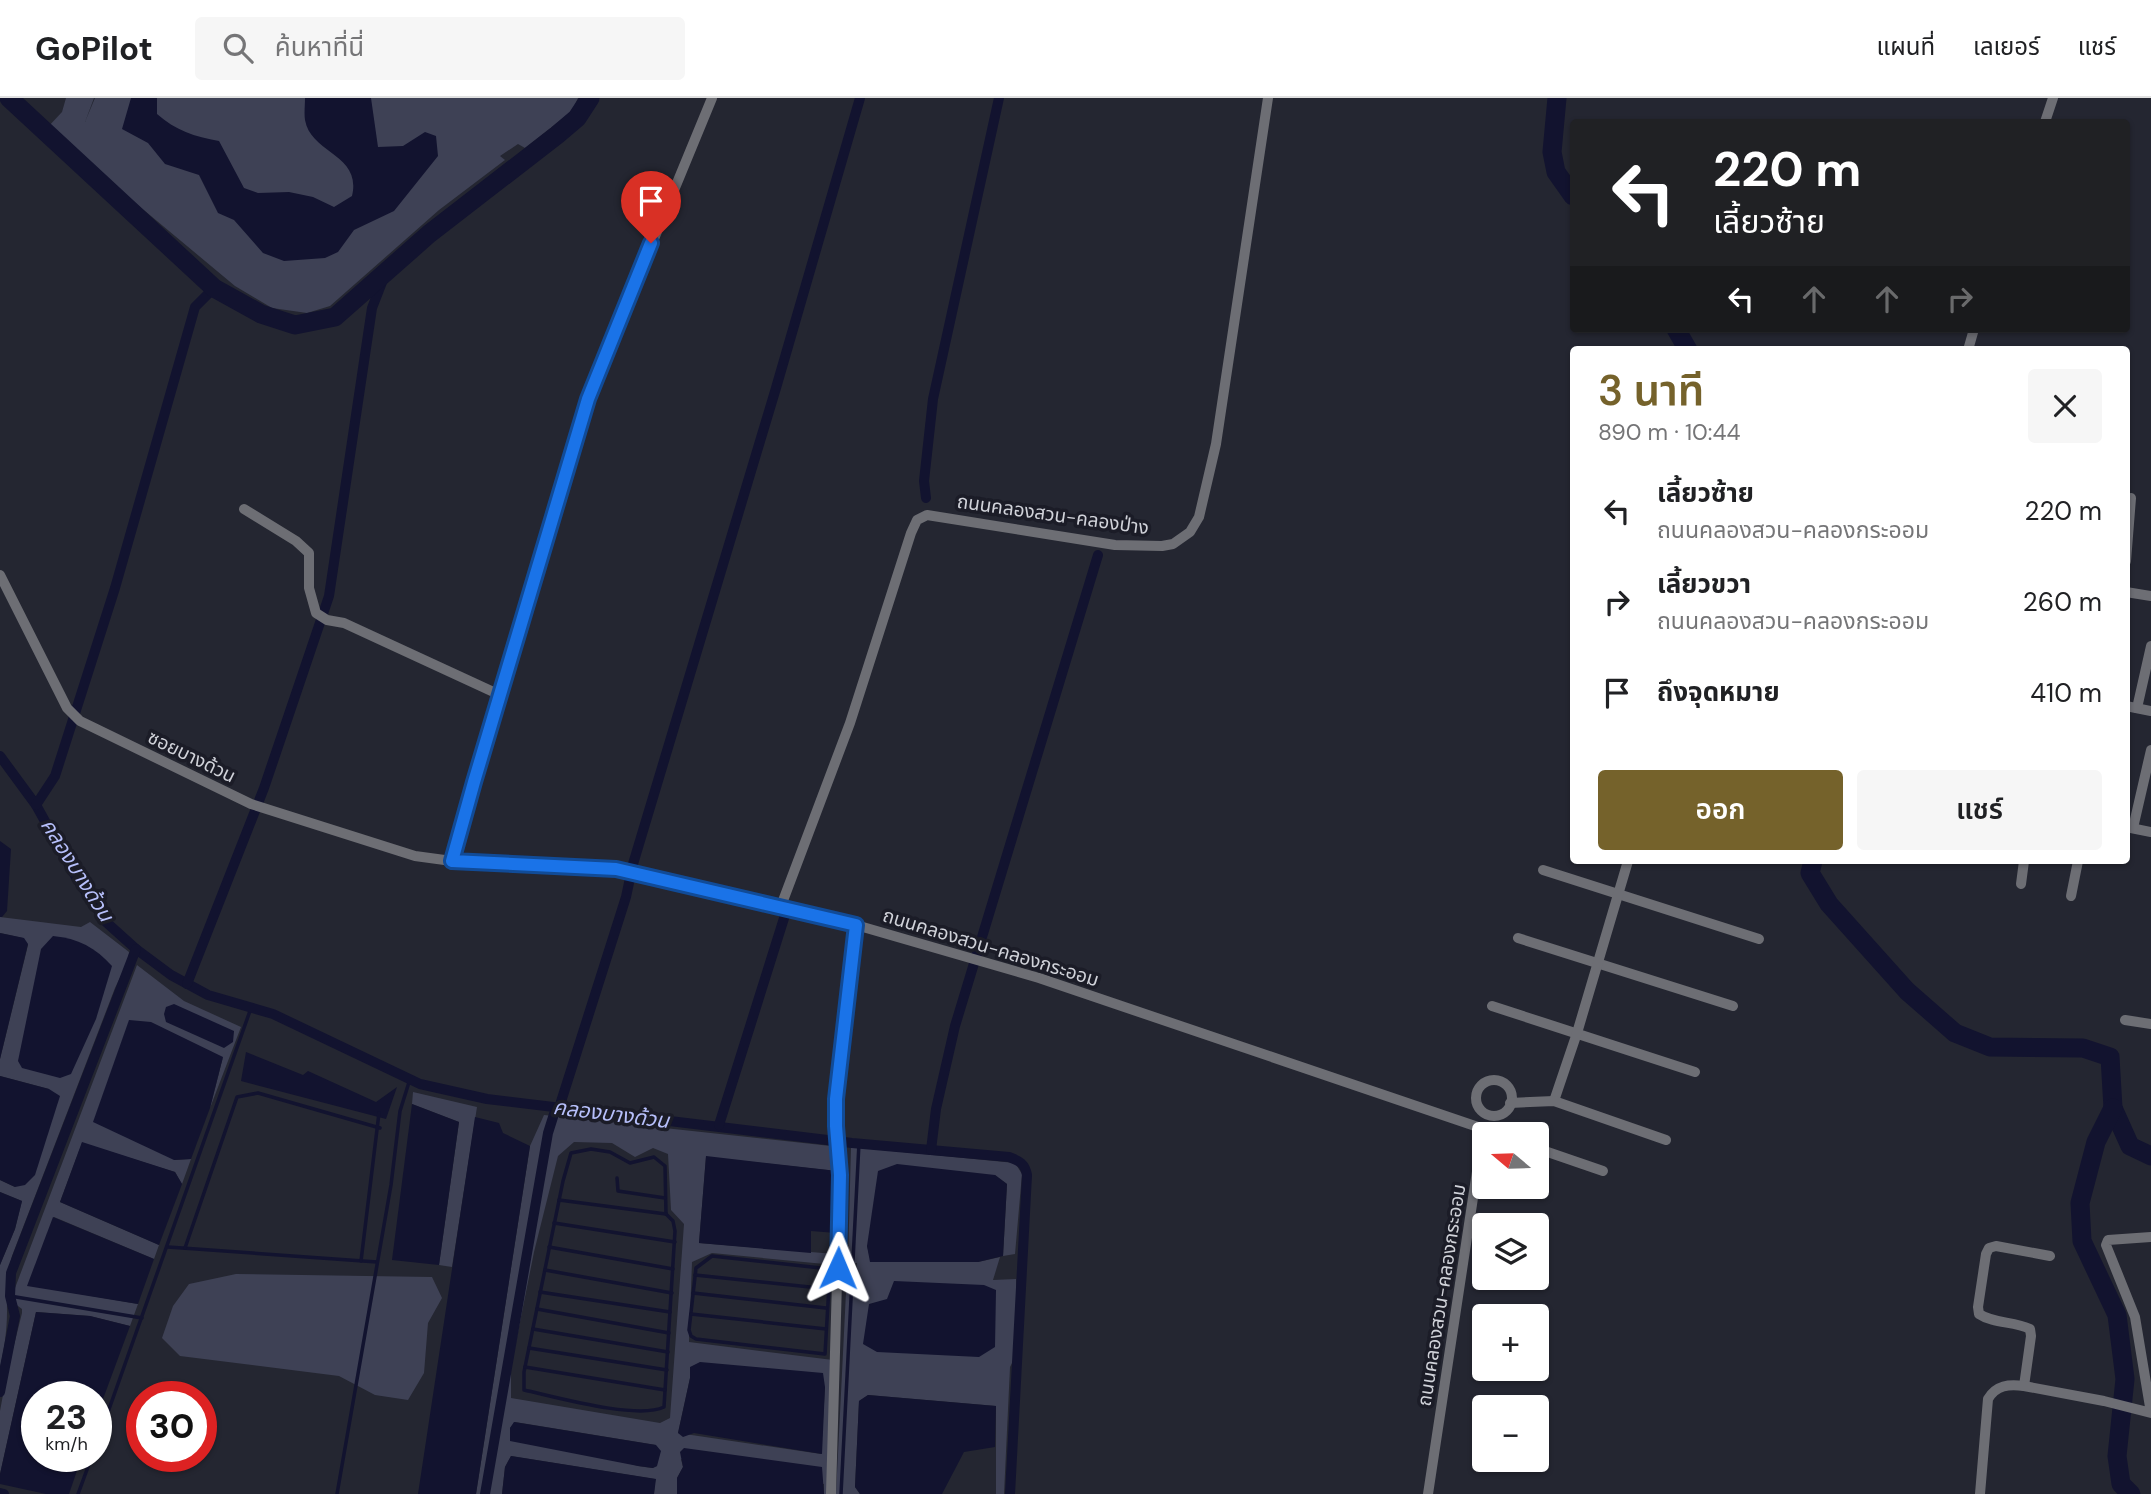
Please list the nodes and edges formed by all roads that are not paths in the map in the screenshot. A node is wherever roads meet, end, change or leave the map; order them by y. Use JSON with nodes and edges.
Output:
{"nodes":[{"id":1,"x":712,"y":98,"type":"edge"},
{"id":2,"x":1268,"y":98,"type":"edge"},
{"id":3,"x":2053,"y":98,"type":"edge"},
{"id":4,"x":2046,"y":119,"type":"edge"},
{"id":5,"x":2132,"y":498,"type":"dead end"},
{"id":6,"x":244,"y":509,"type":"dead end"},
{"id":7,"x":2130,"y":519,"type":"edge"},
{"id":8,"x":0,"y":575,"type":"edge"},
{"id":9,"x":2130,"y":593,"type":"edge"},
{"id":10,"x":2151,"y":596,"type":"edge"},
{"id":11,"x":2151,"y":646,"type":"edge"},
{"id":12,"x":500,"y":695,"type":"junction"},
{"id":13,"x":2132,"y":707,"type":"edge"},
{"id":14,"x":2151,"y":711,"type":"edge"},
{"id":15,"x":2151,"y":750,"type":"edge"},
{"id":16,"x":2130,"y":828,"type":"edge"},
{"id":17,"x":2151,"y":832,"type":"edge"},
{"id":18,"x":452,"y":861,"type":"junction"},
{"id":19,"x":1627,"y":864,"type":"edge"},
{"id":20,"x":2024,"y":864,"type":"edge"},
{"id":21,"x":2077,"y":864,"type":"edge"},
{"id":22,"x":1543,"y":870,"type":"dead end"},
{"id":23,"x":2021,"y":884,"type":"dead end"},
{"id":24,"x":1618,"y":895,"type":"junction"},
{"id":25,"x":2071,"y":896,"type":"dead end"},
{"id":26,"x":780,"y":906,"type":"junction"},
{"id":27,"x":856,"y":925,"type":"junction"},
{"id":28,"x":1518,"y":938,"type":"dead end"},
{"id":29,"x":1759,"y":939,"type":"dead end"},
{"id":30,"x":1598,"y":963,"type":"junction"},
{"id":31,"x":1492,"y":1006,"type":"dead end"},
{"id":32,"x":1733,"y":1006,"type":"dead end"},
{"id":33,"x":2126,"y":1020,"type":"dead end"},
{"id":34,"x":2151,"y":1024,"type":"edge"},
{"id":35,"x":1577,"y":1033,"type":"junction"},
{"id":36,"x":1695,"y":1072,"type":"dead end"},
{"id":37,"x":1554,"y":1101,"type":"junction"},
{"id":38,"x":1510,"y":1103,"type":"junction"},
{"id":39,"x":1487,"y":1114,"type":"junction"},
{"id":40,"x":1486,"y":1122,"type":"edge"},
{"id":41,"x":1472,"y":1127,"type":"edge"},
{"id":42,"x":1666,"y":1140,"type":"dead end"},
{"id":43,"x":1549,"y":1152,"type":"edge"},
{"id":44,"x":1603,"y":1171,"type":"dead end"},
{"id":45,"x":1474,"y":1199,"type":"edge"},
{"id":46,"x":2151,"y":1237,"type":"edge"},
{"id":47,"x":2050,"y":1256,"type":"dead end"},
{"id":48,"x":2024,"y":1385,"type":"junction"},
{"id":49,"x":2151,"y":1413,"type":"edge"},
{"id":50,"x":831,"y":1494,"type":"edge"},
{"id":51,"x":1428,"y":1494,"type":"edge"},
{"id":52,"x":1980,"y":1494,"type":"edge"}],
"edges":[{"from":1,"to":12,"type":"street"},
{"from":2,"to":26,"type":"street","name":"ถนนคลองสวน-คลองป่าง"},
{"from":3,"to":4,"type":"street"},
{"from":5,"to":7,"type":"street"},
{"from":6,"to":12,"type":"street"},
{"from":8,"to":18,"type":"street","name":"ซอยบางด้วน"},
{"from":9,"to":10,"type":"street"},
{"from":11,"to":13,"type":"street"},
{"from":12,"to":18,"type":"street"},
{"from":13,"to":14,"type":"street"},
{"from":15,"to":16,"type":"street"},
{"from":16,"to":17,"type":"street"},
{"from":18,"to":26,"type":"street","name":"ถนนคลองสวน-คลองกระออม"},
{"from":19,"to":24,"type":"street"},
{"from":20,"to":23,"type":"street"},
{"from":21,"to":25,"type":"street"},
{"from":22,"to":24,"type":"street"},
{"from":24,"to":29,"type":"street"},
{"from":24,"to":30,"type":"street"},
{"from":26,"to":27,"type":"street","name":"ถนนคลองสวน-คลองกระออม"},
{"from":27,"to":41,"type":"street","name":"ถนนคลองสวน-คลองกระออม"},
{"from":27,"to":50,"type":"street"},
{"from":28,"to":30,"type":"street"},
{"from":30,"to":32,"type":"street"},
{"from":30,"to":35,"type":"street"},
{"from":31,"to":35,"type":"street"},
{"from":33,"to":34,"type":"street"},
{"from":35,"to":36,"type":"street"},
{"from":35,"to":37,"type":"street"},
{"from":37,"to":38,"type":"street"},
{"from":37,"to":42,"type":"street"},
{"from":38,"to":39,"type":"street"},
{"from":38,"to":39,"type":"street"},
{"from":39,"to":40,"type":"street"},
{"from":43,"to":44,"type":"street"},
{"from":45,"to":51,"type":"street","name":"ถนนคลองสวน-คลองกระออม"},
{"from":46,"to":49,"type":"street"},
{"from":47,"to":48,"type":"street"},
{"from":48,"to":49,"type":"street"},
{"from":48,"to":52,"type":"street"}]}
